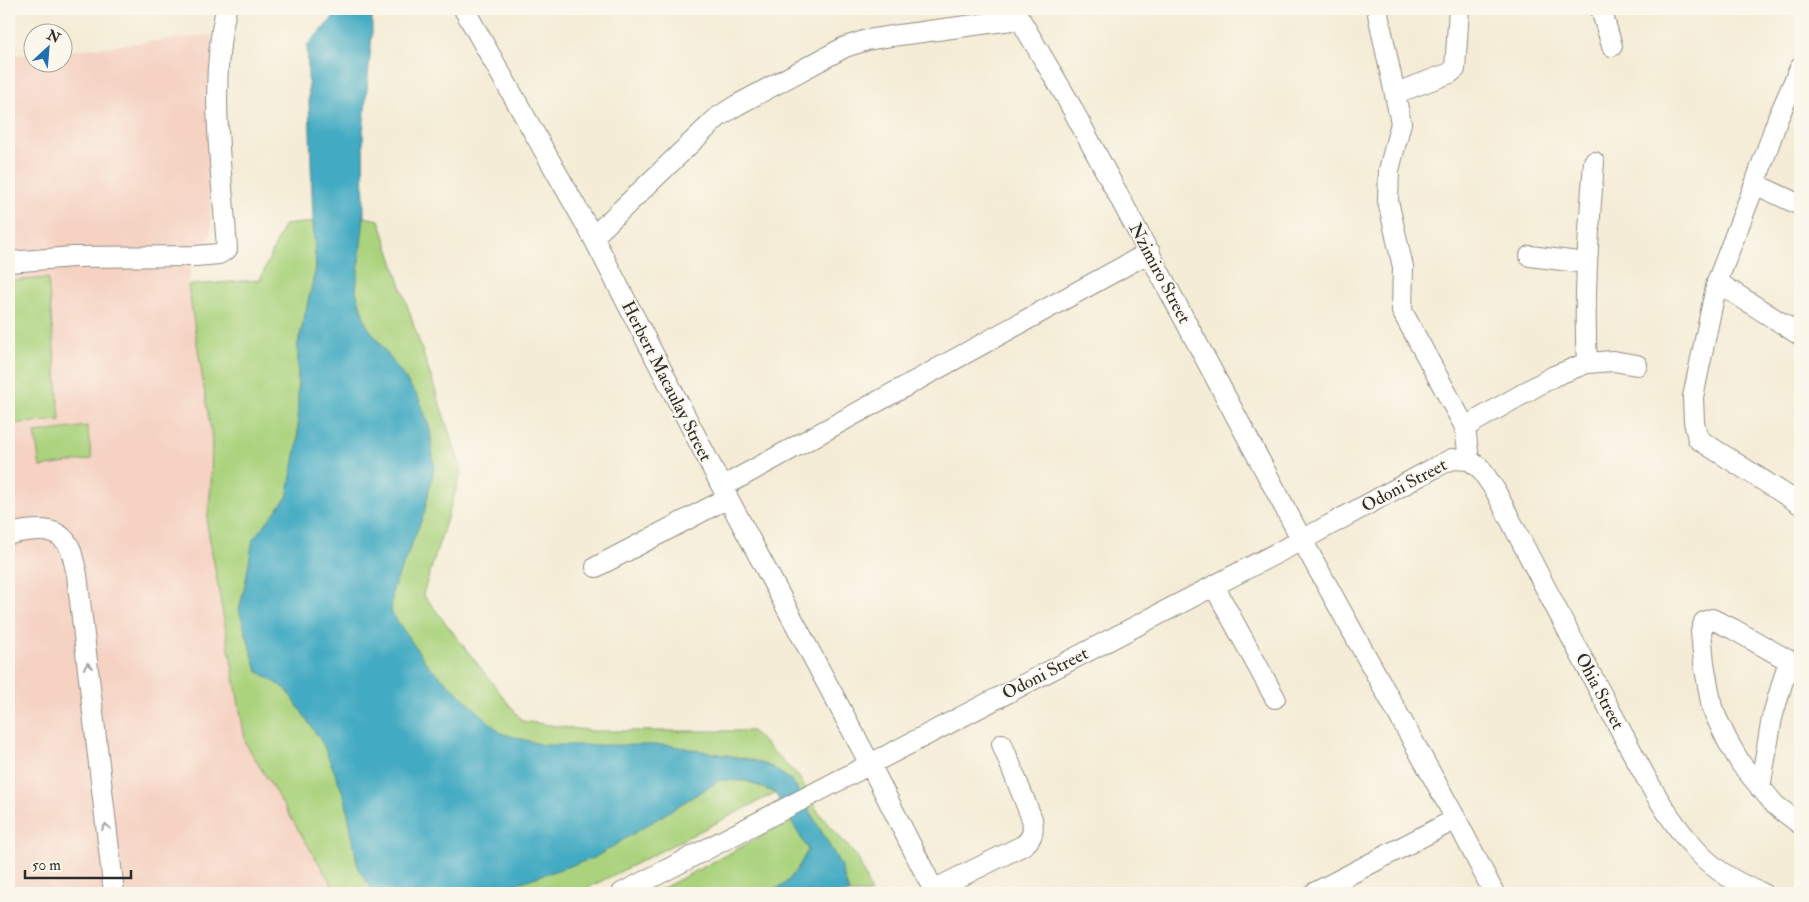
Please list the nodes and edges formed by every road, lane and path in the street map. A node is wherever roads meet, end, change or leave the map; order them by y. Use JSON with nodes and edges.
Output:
{"nodes":[{"id":1,"x":226,"y":9,"type":"edge"},
{"id":2,"x":464,"y":9,"type":"edge"},
{"id":3,"x":1377,"y":9,"type":"edge"},
{"id":4,"x":1459,"y":9,"type":"edge"},
{"id":5,"x":1601,"y":9,"type":"edge"},
{"id":6,"x":1016,"y":14,"type":"edge"},
{"id":7,"x":1612,"y":46,"type":"dead end"},
{"id":8,"x":1800,"y":68,"type":"edge"},
{"id":9,"x":1396,"y":92,"type":"junction"},
{"id":10,"x":1796,"y":93,"type":"edge"},
{"id":11,"x":1594,"y":162,"type":"dead end"},
{"id":12,"x":1756,"y":184,"type":"junction"},
{"id":13,"x":1800,"y":205,"type":"edge"},
{"id":14,"x":593,"y":238,"type":"junction"},
{"id":15,"x":1150,"y":252,"type":"junction"},
{"id":16,"x":1530,"y":256,"type":"dead end"},
{"id":17,"x":9,"y":262,"type":"edge"},
{"id":18,"x":1586,"y":263,"type":"junction"},
{"id":19,"x":1717,"y":282,"type":"junction"},
{"id":20,"x":1800,"y":336,"type":"edge"},
{"id":21,"x":1587,"y":363,"type":"junction"},
{"id":22,"x":1637,"y":365,"type":"dead end"},
{"id":23,"x":1465,"y":427,"type":"junction"},
{"id":24,"x":1469,"y":460,"type":"junction"},
{"id":25,"x":725,"y":492,"type":"junction"},
{"id":26,"x":1800,"y":504,"type":"edge"},
{"id":27,"x":9,"y":534,"type":"edge"},
{"id":28,"x":1302,"y":540,"type":"junction"},
{"id":29,"x":596,"y":567,"type":"dead end"},
{"id":30,"x":1214,"y":586,"type":"junction"},
{"id":31,"x":1794,"y":664,"type":"edge"},
{"id":32,"x":1275,"y":698,"type":"dead end"},
{"id":33,"x":1002,"y":744,"type":"dead end"},
{"id":34,"x":867,"y":760,"type":"junction"},
{"id":35,"x":1760,"y":788,"type":"junction"},
{"id":36,"x":1456,"y":818,"type":"junction"},
{"id":37,"x":1800,"y":824,"type":"edge"},
{"id":38,"x":934,"y":891,"type":"edge"},
{"id":39,"x":114,"y":893,"type":"edge"},
{"id":40,"x":622,"y":893,"type":"edge"},
{"id":41,"x":1314,"y":893,"type":"edge"},
{"id":42,"x":1494,"y":893,"type":"edge"},
{"id":43,"x":1762,"y":893,"type":"edge"}],
"edges":[{"from":1,"to":17,"type":"street"},
{"from":2,"to":14,"type":"street","name":"Herbert Macaulay Street"},
{"from":3,"to":9,"type":"street"},
{"from":4,"to":9,"type":"street"},
{"from":5,"to":7,"type":"street"},
{"from":6,"to":14,"type":"street"},
{"from":6,"to":15,"type":"street","name":"Nzimiro Street"},
{"from":8,"to":10,"type":"street"},
{"from":9,"to":23,"type":"street"},
{"from":10,"to":12,"type":"street"},
{"from":11,"to":18,"type":"street"},
{"from":12,"to":13,"type":"street"},
{"from":12,"to":19,"type":"street"},
{"from":14,"to":25,"type":"street","name":"Herbert Macaulay Street"},
{"from":15,"to":25,"type":"street"},
{"from":15,"to":28,"type":"street","name":"Nzimiro Street"},
{"from":16,"to":18,"type":"street"},
{"from":18,"to":21,"type":"street"},
{"from":19,"to":20,"type":"street"},
{"from":19,"to":26,"type":"street"},
{"from":21,"to":22,"type":"street"},
{"from":21,"to":23,"type":"street"},
{"from":23,"to":24,"type":"street"},
{"from":24,"to":28,"type":"street","name":"Odoni Street"},
{"from":24,"to":43,"type":"street","name":"Ohia Street"},
{"from":25,"to":29,"type":"street"},
{"from":25,"to":34,"type":"street","name":"Herbert Macaulay Street"},
{"from":39,"to":27,"type":"street","one_way":true},
{"from":28,"to":30,"type":"street","name":"Odoni Street"},
{"from":28,"to":36,"type":"street","name":"Nzimiro Street"},
{"from":30,"to":32,"type":"street"},
{"from":30,"to":34,"type":"street","name":"Odoni Street"},
{"from":31,"to":35,"type":"street"},
{"from":31,"to":35,"type":"street"},
{"from":33,"to":38,"type":"street"},
{"from":34,"to":38,"type":"street","name":"Herbert Macaulay Street"},
{"from":34,"to":40,"type":"street","name":"Odoni Street"},
{"from":35,"to":37,"type":"street"},
{"from":36,"to":41,"type":"street"},
{"from":36,"to":42,"type":"street","name":"Nzimiro Street"}]}
